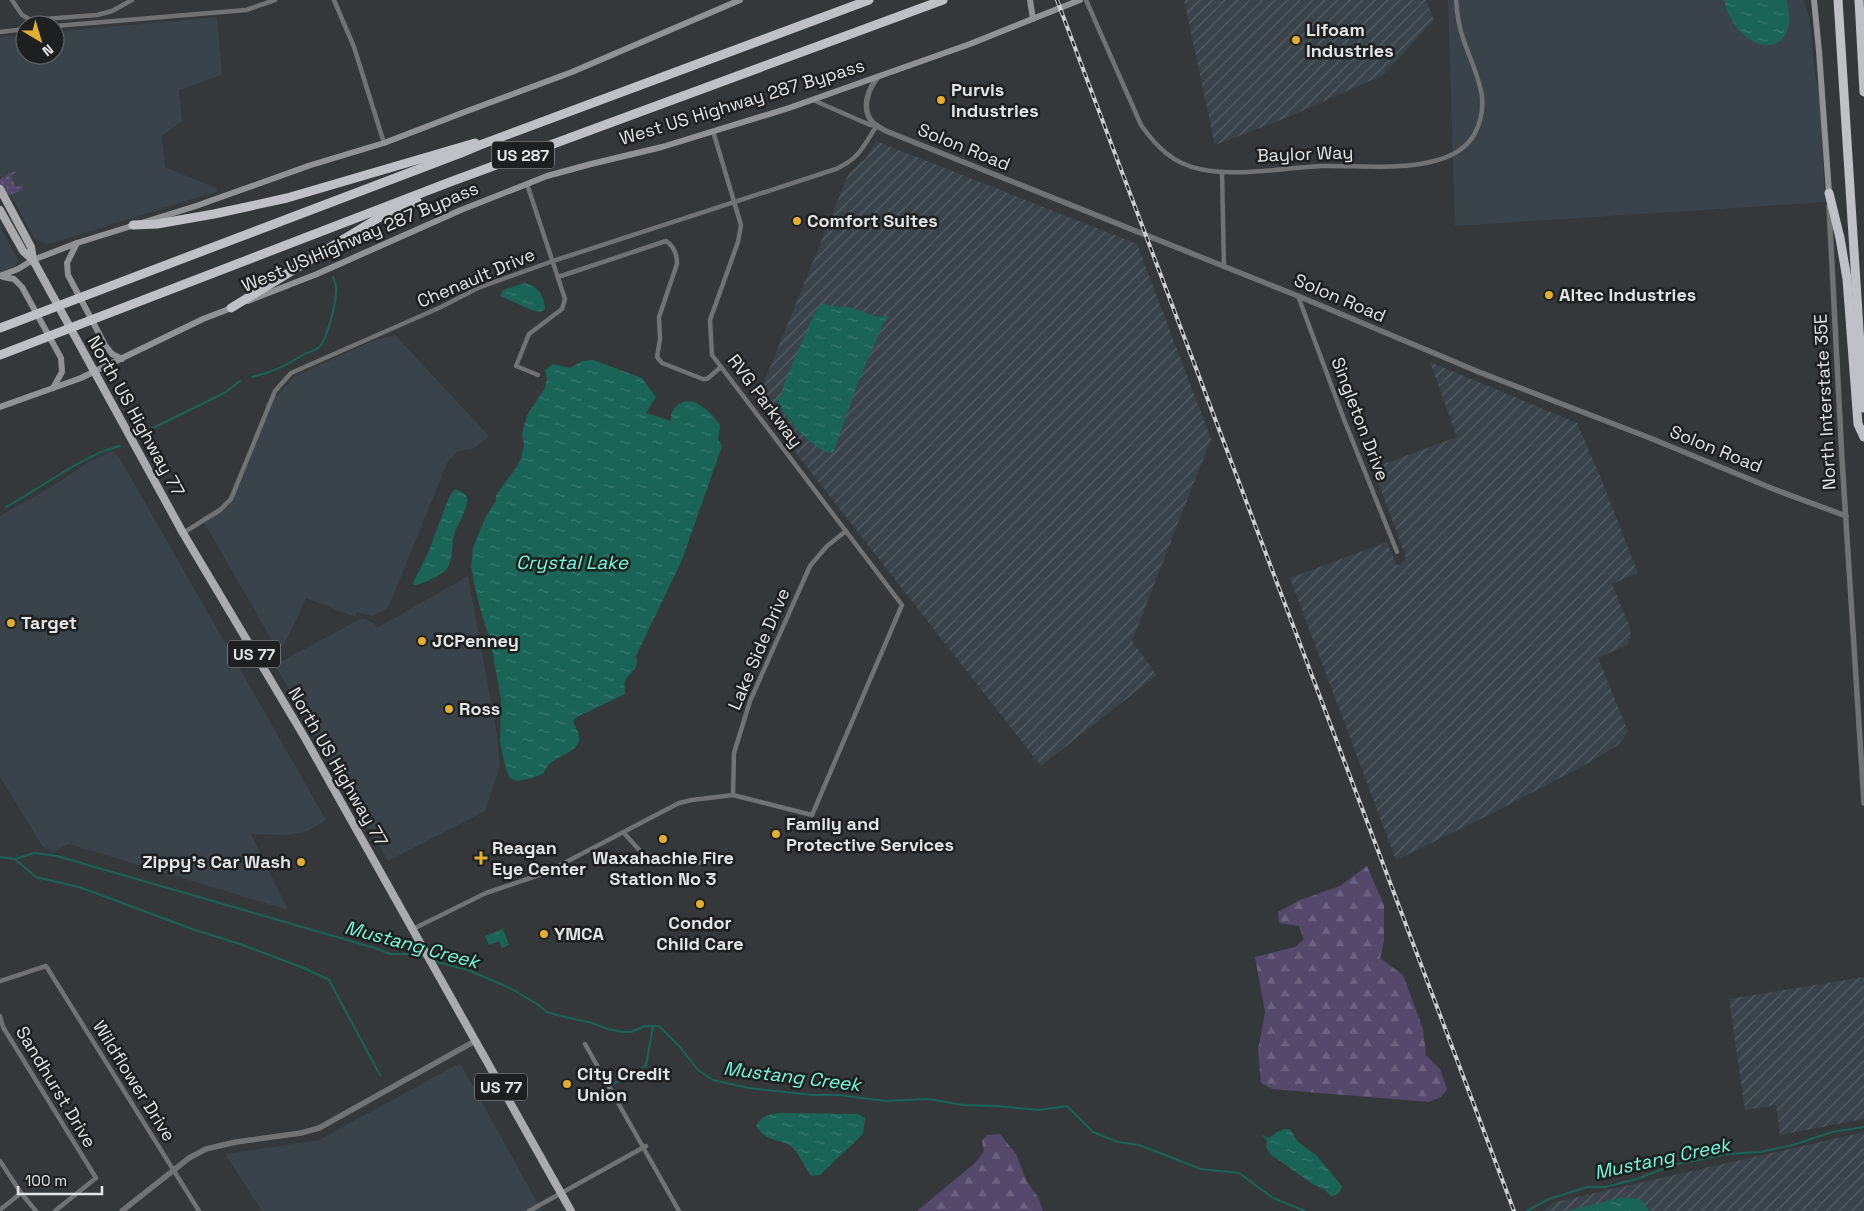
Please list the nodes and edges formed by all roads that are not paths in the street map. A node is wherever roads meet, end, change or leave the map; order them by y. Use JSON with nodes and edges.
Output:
{"nodes":[{"id":1,"x":12,"y":0,"type":"edge"},
{"id":2,"x":132,"y":0,"type":"edge"},
{"id":3,"x":275,"y":0,"type":"edge"},
{"id":4,"x":334,"y":0,"type":"edge"},
{"id":5,"x":740,"y":0,"type":"edge"},
{"id":6,"x":869,"y":0,"type":"edge"},
{"id":7,"x":943,"y":0,"type":"edge"},
{"id":8,"x":1030,"y":0,"type":"edge"},
{"id":9,"x":1080,"y":0,"type":"edge"},
{"id":10,"x":1086,"y":0,"type":"edge"},
{"id":11,"x":1456,"y":0,"type":"edge"},
{"id":12,"x":1814,"y":0,"type":"edge"},
{"id":13,"x":1838,"y":0,"type":"edge"},
{"id":14,"x":1859,"y":0,"type":"edge"},
{"id":15,"x":1034,"y":19,"type":"junction"},
{"id":16,"x":65,"y":25,"type":"edge"},
{"id":17,"x":15,"y":30,"type":"edge"},
{"id":18,"x":0,"y":32,"type":"edge"},
{"id":19,"x":879,"y":75,"type":"junction"},
{"id":20,"x":1864,"y":92,"type":"edge"},
{"id":21,"x":812,"y":100,"type":"junction"},
{"id":22,"x":877,"y":126,"type":"junction"},
{"id":23,"x":713,"y":131,"type":"junction"},
{"id":24,"x":384,"y":142,"type":"junction"},
{"id":25,"x":480,"y":144,"type":"junction"},
{"id":26,"x":1222,"y":172,"type":"junction"},
{"id":27,"x":461,"y":178,"type":"junction"},
{"id":28,"x":527,"y":184,"type":"junction"},
{"id":29,"x":0,"y":189,"type":"edge"},
{"id":30,"x":1829,"y":193,"type":"junction"},
{"id":31,"x":734,"y":202,"type":"junction"},
{"id":32,"x":0,"y":210,"type":"edge"},
{"id":33,"x":133,"y":225,"type":"junction"},
{"id":34,"x":77,"y":243,"type":"junction"},
{"id":35,"x":33,"y":260,"type":"junction"},
{"id":36,"x":552,"y":261,"type":"junction"},
{"id":37,"x":1224,"y":267,"type":"junction"},
{"id":38,"x":0,"y":277,"type":"edge"},
{"id":39,"x":558,"y":277,"type":"junction"},
{"id":40,"x":1298,"y":296,"type":"junction"},
{"id":41,"x":231,"y":308,"type":"junction"},
{"id":42,"x":0,"y":328,"type":"edge"},
{"id":43,"x":0,"y":355,"type":"edge"},
{"id":44,"x":122,"y":359,"type":"junction"},
{"id":45,"x":721,"y":367,"type":"junction"},
{"id":46,"x":94,"y":371,"type":"junction"},
{"id":47,"x":538,"y":375,"type":"dead end"},
{"id":48,"x":53,"y":388,"type":"junction"},
{"id":49,"x":0,"y":407,"type":"edge"},
{"id":50,"x":1864,"y":408,"type":"edge"},
{"id":51,"x":1864,"y":437,"type":"edge"},
{"id":52,"x":1846,"y":516,"type":"junction"},
{"id":53,"x":846,"y":531,"type":"junction"},
{"id":54,"x":183,"y":532,"type":"junction"},
{"id":55,"x":1397,"y":552,"type":"dead end"},
{"id":56,"x":733,"y":795,"type":"junction"},
{"id":57,"x":1864,"y":803,"type":"edge"},
{"id":58,"x":624,"y":833,"type":"junction"},
{"id":59,"x":707,"y":863,"type":"dead end"},
{"id":60,"x":415,"y":933,"type":"junction"},
{"id":61,"x":0,"y":981,"type":"edge"},
{"id":62,"x":0,"y":1016,"type":"edge"},
{"id":63,"x":475,"y":1041,"type":"junction"},
{"id":64,"x":585,"y":1044,"type":"dead end"},
{"id":65,"x":644,"y":1146,"type":"junction"},
{"id":66,"x":0,"y":1161,"type":"edge"},
{"id":67,"x":174,"y":1170,"type":"junction"},
{"id":68,"x":21,"y":1193,"type":"junction"},
{"id":69,"x":561,"y":1193,"type":"junction"},
{"id":70,"x":0,"y":1210,"type":"edge"},
{"id":71,"x":36,"y":1211,"type":"edge"},
{"id":72,"x":56,"y":1211,"type":"edge"},
{"id":73,"x":122,"y":1211,"type":"edge"},
{"id":74,"x":199,"y":1211,"type":"edge"},
{"id":75,"x":529,"y":1211,"type":"edge"},
{"id":76,"x":571,"y":1211,"type":"edge"},
{"id":77,"x":679,"y":1211,"type":"edge"}],
"edges":[{"from":1,"to":2,"type":"street"},
{"from":3,"to":16,"type":"street"},
{"from":4,"to":24,"type":"street"},
{"from":5,"to":24,"type":"main road"},
{"from":6,"to":25,"type":"highway","number":"US 287"},
{"from":7,"to":27,"type":"highway","number":"US 287"},
{"from":8,"to":15,"type":"main road"},
{"from":9,"to":15,"type":"main road","name":"West US Highway 287 Bypass"},
{"from":10,"to":26,"type":"street","name":"Baylor Way"},
{"from":11,"to":26,"type":"street","name":"Baylor Way"},
{"from":12,"to":30,"type":"main road","name":"North Interstate 35E"},
{"from":13,"to":50,"type":"highway"},
{"from":14,"to":20,"type":"highway"},
{"from":15,"to":19,"type":"main road","name":"West US Highway 287 Bypass"},
{"from":17,"to":18,"type":"street"},
{"from":19,"to":21,"type":"main road","name":"West US Highway 287 Bypass"},
{"from":19,"to":22,"type":"street"},
{"from":21,"to":22,"type":"street"},
{"from":21,"to":23,"type":"main road","name":"West US Highway 287 Bypass"},
{"from":22,"to":31,"type":"street","name":"Chenault Drive"},
{"from":22,"to":37,"type":"street","name":"Solon Road"},
{"from":23,"to":28,"type":"main road","name":"West US Highway 287 Bypass"},
{"from":23,"to":31,"type":"street","name":"RVG Parkway"},
{"from":24,"to":33,"type":"main road"},
{"from":25,"to":33,"type":"highway"},
{"from":25,"to":42,"type":"highway","number":"US 287"},
{"from":26,"to":37,"type":"street"},
{"from":27,"to":41,"type":"highway"},
{"from":27,"to":43,"type":"highway","number":"US 287"},
{"from":28,"to":36,"type":"street"},
{"from":28,"to":41,"type":"main road","name":"West US Highway 287 Bypass"},
{"from":29,"to":35,"type":"main road","name":"North US Highway 77","number":"US 77"},
{"from":30,"to":51,"type":"highway"},
{"from":30,"to":52,"type":"street","name":"North Interstate 35E"},
{"from":31,"to":36,"type":"street","name":"Chenault Drive"},
{"from":31,"to":45,"type":"street","name":"RVG Parkway"},
{"from":32,"to":35,"type":"main road","name":"North US Highway 77","number":"US 77"},
{"from":33,"to":34,"type":"main road"},
{"from":34,"to":35,"type":"main road"},
{"from":34,"to":44,"type":"main road"},
{"from":35,"to":38,"type":"main road"},
{"from":35,"to":46,"type":"main road","name":"North US Highway 77","number":"US 77"},
{"from":36,"to":39,"type":"street"},
{"from":36,"to":54,"type":"street","name":"Chenault Drive"},
{"from":37,"to":40,"type":"street","name":"Solon Road"},
{"from":38,"to":48,"type":"main road"},
{"from":39,"to":45,"type":"street"},
{"from":39,"to":47,"type":"street"},
{"from":40,"to":52,"type":"street","name":"Solon Road"},
{"from":40,"to":55,"type":"street","name":"Singleton Drive"},
{"from":41,"to":44,"type":"main road","name":"West US Highway 287 Bypass"},
{"from":44,"to":46,"type":"main road","name":"West US Highway 287 Bypass"},
{"from":45,"to":53,"type":"street","name":"RVG Parkway"},
{"from":46,"to":48,"type":"main road","name":"West US Highway 287 Bypass"},
{"from":46,"to":54,"type":"main road","name":"North US Highway 77","number":"US 77"},
{"from":48,"to":49,"type":"main road","name":"West US Highway 287 Bypass"},
{"from":52,"to":57,"type":"street","name":"North Interstate 35E"},
{"from":53,"to":56,"type":"street","name":"Lake Side Drive"},
{"from":53,"to":56,"type":"street","name":"RVG Parkway"},
{"from":54,"to":60,"type":"main road","name":"North US Highway 77","number":"US 77"},
{"from":56,"to":58,"type":"street"},
{"from":58,"to":59,"type":"street"},
{"from":58,"to":60,"type":"street"},
{"from":60,"to":63,"type":"main road","name":"North US Highway 77","number":"US 77"},
{"from":61,"to":67,"type":"street","name":"Wildflower Drive"},
{"from":62,"to":72,"type":"street","name":"Sandhurst Drive"},
{"from":63,"to":67,"type":"street"},
{"from":63,"to":69,"type":"main road","name":"North US Highway 77","number":"US 77"},
{"from":64,"to":65,"type":"street"},
{"from":65,"to":69,"type":"street"},
{"from":65,"to":77,"type":"street"},
{"from":66,"to":68,"type":"street"},
{"from":67,"to":73,"type":"street"},
{"from":67,"to":74,"type":"street","name":"Wildflower Drive"},
{"from":68,"to":70,"type":"street"},
{"from":68,"to":71,"type":"street"},
{"from":69,"to":75,"type":"street"},
{"from":69,"to":76,"type":"main road","name":"North US Highway 77","number":"US 77"}]}
